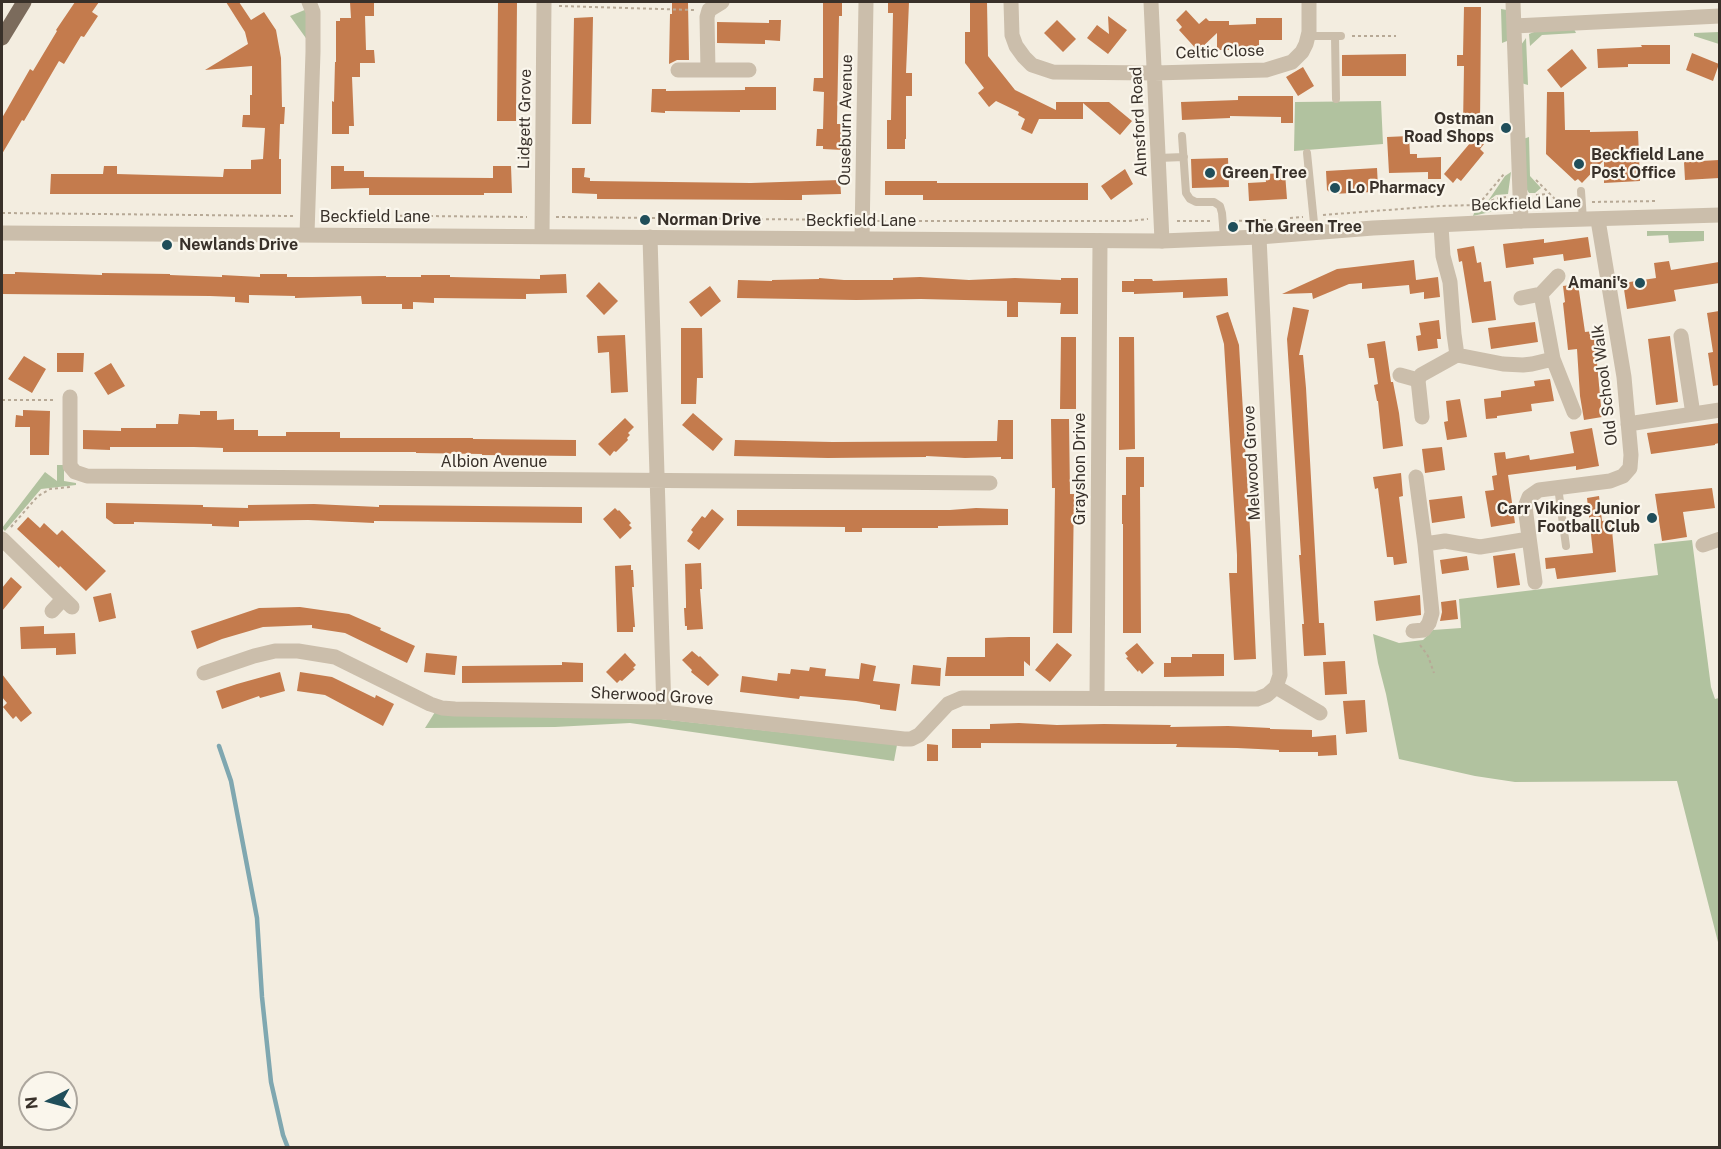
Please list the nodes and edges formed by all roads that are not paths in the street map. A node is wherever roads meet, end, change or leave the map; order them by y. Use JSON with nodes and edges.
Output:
{"nodes":[{"id":1,"x":24,"y":2,"type":"edge"},
{"id":2,"x":309,"y":2,"type":"edge"},
{"id":3,"x":866,"y":2,"type":"edge"},
{"id":4,"x":1011,"y":2,"type":"edge"},
{"id":5,"x":1151,"y":2,"type":"edge"},
{"id":6,"x":1309,"y":2,"type":"edge"},
{"id":7,"x":1513,"y":2,"type":"edge"},
{"id":8,"x":544,"y":4,"type":"edge"},
{"id":9,"x":715,"y":6,"type":"edge"},
{"id":10,"x":1719,"y":16,"type":"edge"},
{"id":11,"x":1514,"y":26,"type":"junction"},
{"id":12,"x":1308,"y":36,"type":"junction"},
{"id":13,"x":2,"y":38,"type":"edge"},
{"id":14,"x":678,"y":70,"type":"dead end"},
{"id":15,"x":708,"y":70,"type":"junction"},
{"id":16,"x":749,"y":70,"type":"dead end"},
{"id":17,"x":1154,"y":73,"type":"junction"},
{"id":18,"x":1336,"y":99,"type":"dead end"},
{"id":19,"x":1182,"y":136,"type":"dead end"},
{"id":20,"x":1307,"y":153,"type":"dead end"},
{"id":21,"x":1184,"y":157,"type":"junction"},
{"id":22,"x":1158,"y":158,"type":"junction"},
{"id":23,"x":1581,"y":191,"type":"dead end"},
{"id":24,"x":1719,"y":215,"type":"edge"},
{"id":25,"x":1590,"y":220,"type":"junction"},
{"id":26,"x":1521,"y":221,"type":"junction"},
{"id":27,"x":1441,"y":226,"type":"junction"},
{"id":28,"x":2,"y":232,"type":"edge"},
{"id":29,"x":1315,"y":233,"type":"junction"},
{"id":30,"x":308,"y":234,"type":"junction"},
{"id":31,"x":542,"y":236,"type":"junction"},
{"id":32,"x":650,"y":237,"type":"junction"},
{"id":33,"x":1259,"y":237,"type":"junction"},
{"id":34,"x":862,"y":238,"type":"junction"},
{"id":35,"x":1224,"y":238,"type":"junction"},
{"id":36,"x":1100,"y":241,"type":"junction"},
{"id":37,"x":1162,"y":241,"type":"junction"},
{"id":38,"x":1558,"y":276,"type":"dead end"},
{"id":39,"x":1541,"y":294,"type":"junction"},
{"id":40,"x":1521,"y":298,"type":"dead end"},
{"id":41,"x":1681,"y":336,"type":"dead end"},
{"id":42,"x":1457,"y":355,"type":"junction"},
{"id":43,"x":1553,"y":358,"type":"junction"},
{"id":44,"x":1400,"y":375,"type":"dead end"},
{"id":45,"x":1418,"y":380,"type":"junction"},
{"id":46,"x":70,"y":397,"type":"road end"},
{"id":47,"x":1719,"y":410,"type":"edge"},
{"id":48,"x":1574,"y":412,"type":"dead end"},
{"id":49,"x":1693,"y":414,"type":"junction"},
{"id":50,"x":1422,"y":417,"type":"dead end"},
{"id":51,"x":1628,"y":424,"type":"junction"},
{"id":52,"x":1416,"y":477,"type":"dead end"},
{"id":53,"x":657,"y":481,"type":"junction"},
{"id":54,"x":990,"y":483,"type":"dead end"},
{"id":55,"x":1558,"y":487,"type":"junction"},
{"id":56,"x":5,"y":535,"type":"edge"},
{"id":57,"x":1529,"y":539,"type":"junction"},
{"id":58,"x":1719,"y":539,"type":"edge"},
{"id":59,"x":1425,"y":544,"type":"junction"},
{"id":60,"x":1703,"y":545,"type":"dead end"},
{"id":61,"x":1566,"y":546,"type":"dead end"},
{"id":62,"x":1535,"y":582,"type":"dead end"},
{"id":63,"x":52,"y":611,"type":"dead end"},
{"id":64,"x":1413,"y":631,"type":"road end"},
{"id":65,"x":204,"y":673,"type":"dead end"},
{"id":66,"x":1276,"y":687,"type":"junction"},
{"id":67,"x":1097,"y":698,"type":"junction"},
{"id":68,"x":664,"y":712,"type":"junction"},
{"id":69,"x":1320,"y":713,"type":"dead end"}],
"edges":[{"from":1,"to":13,"type":"main road"},
{"from":2,"to":30,"type":"street"},
{"from":3,"to":34,"type":"street","name":"Ouseburn Avenue"},
{"from":4,"to":17,"type":"street","name":"Celtic Close"},
{"from":5,"to":17,"type":"street","name":"Almsford Road"},
{"from":6,"to":12,"type":"street","name":"Celtic Close"},
{"from":7,"to":11,"type":"street"},
{"from":8,"to":31,"type":"street","name":"Lidgett Grove"},
{"from":9,"to":15,"type":"street"},
{"from":10,"to":11,"type":"street"},
{"from":11,"to":26,"type":"street"},
{"from":12,"to":17,"type":"street","name":"Celtic Close"},
{"from":12,"to":18,"type":"lane"},
{"from":14,"to":15,"type":"street"},
{"from":15,"to":16,"type":"street"},
{"from":17,"to":22,"type":"street","name":"Almsford Road"},
{"from":19,"to":21,"type":"lane"},
{"from":20,"to":29,"type":"lane"},
{"from":21,"to":22,"type":"lane"},
{"from":21,"to":35,"type":"lane"},
{"from":22,"to":37,"type":"street","name":"Almsford Road"},
{"from":23,"to":25,"type":"lane"},
{"from":24,"to":25,"type":"street","name":"Beckfield Lane"},
{"from":25,"to":26,"type":"street","name":"Beckfield Lane"},
{"from":25,"to":51,"type":"street","name":"Old School Walk"},
{"from":26,"to":27,"type":"street","name":"Beckfield Lane"},
{"from":27,"to":29,"type":"street","name":"Beckfield Lane"},
{"from":27,"to":42,"type":"street"},
{"from":28,"to":30,"type":"street","name":"Beckfield Lane"},
{"from":29,"to":33,"type":"street","name":"Beckfield Lane"},
{"from":30,"to":31,"type":"street","name":"Beckfield Lane"},
{"from":31,"to":32,"type":"street","name":"Beckfield Lane"},
{"from":32,"to":34,"type":"street","name":"Beckfield Lane"},
{"from":32,"to":53,"type":"street"},
{"from":33,"to":35,"type":"street","name":"Beckfield Lane"},
{"from":33,"to":66,"type":"street","name":"Melwood Grove"},
{"from":34,"to":36,"type":"street","name":"Beckfield Lane"},
{"from":35,"to":37,"type":"street","name":"Beckfield Lane"},
{"from":36,"to":37,"type":"street","name":"Beckfield Lane"},
{"from":36,"to":67,"type":"street","name":"Grayshon Drive"},
{"from":38,"to":39,"type":"street"},
{"from":39,"to":40,"type":"street"},
{"from":39,"to":43,"type":"street"},
{"from":41,"to":49,"type":"street"},
{"from":42,"to":43,"type":"street"},
{"from":42,"to":45,"type":"street"},
{"from":43,"to":48,"type":"street"},
{"from":44,"to":45,"type":"street"},
{"from":45,"to":50,"type":"street"},
{"from":46,"to":53,"type":"street","name":"Albion Avenue"},
{"from":47,"to":49,"type":"street"},
{"from":49,"to":51,"type":"street"},
{"from":51,"to":55,"type":"street","name":"Old School Walk"},
{"from":52,"to":59,"type":"street"},
{"from":53,"to":54,"type":"street","name":"Albion Avenue"},
{"from":53,"to":68,"type":"street"},
{"from":55,"to":57,"type":"street","name":"Old School Walk"},
{"from":55,"to":61,"type":"lane"},
{"from":56,"to":63,"type":"street"},
{"from":57,"to":59,"type":"street"},
{"from":57,"to":62,"type":"street","name":"Old School Walk"},
{"from":58,"to":60,"type":"street"},
{"from":59,"to":64,"type":"street"},
{"from":65,"to":68,"type":"street","name":"Sherwood Grove"},
{"from":66,"to":67,"type":"street"},
{"from":66,"to":69,"type":"street"},
{"from":67,"to":68,"type":"street","name":"Sherwood Grove"}]}
